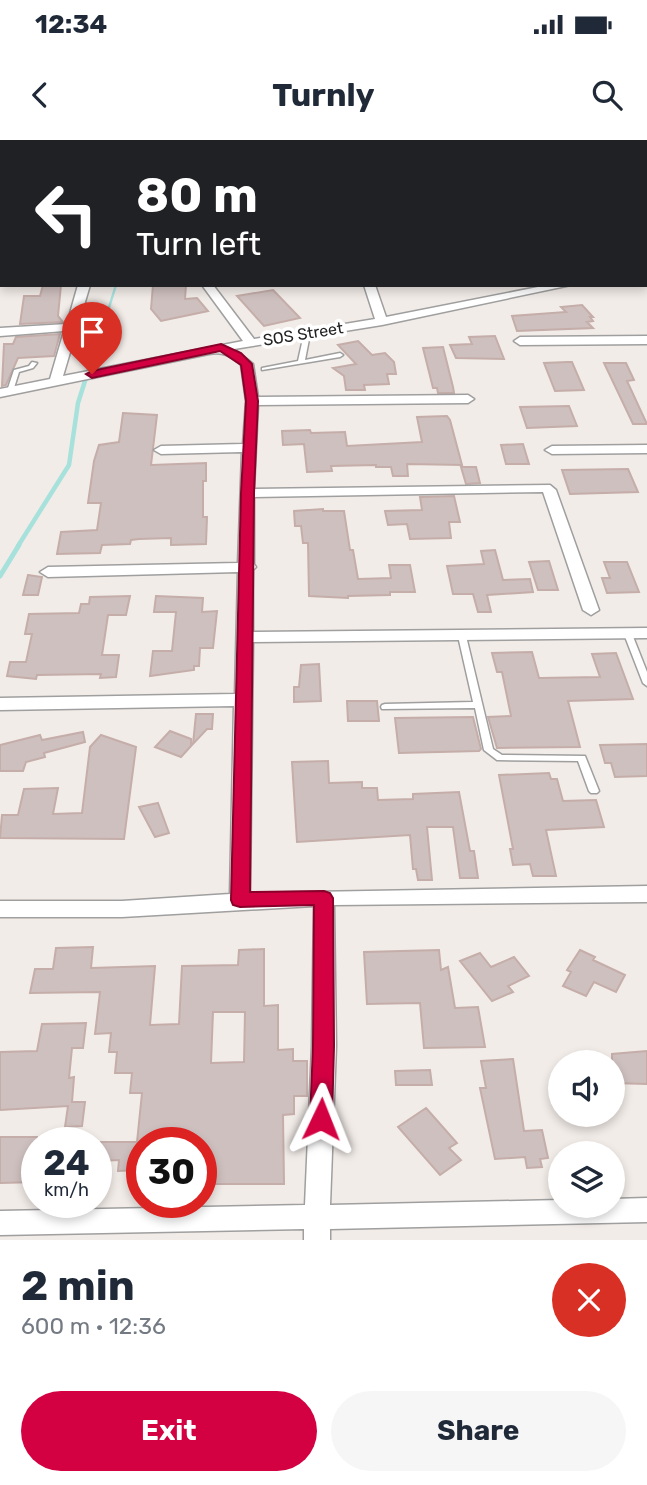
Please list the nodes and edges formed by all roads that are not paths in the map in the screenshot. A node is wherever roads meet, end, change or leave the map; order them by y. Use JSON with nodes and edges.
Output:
{"nodes":[{"id":1,"x":83,"y":287,"type":"edge"},
{"id":2,"x":209,"y":287,"type":"edge"},
{"id":3,"x":370,"y":287,"type":"edge"},
{"id":4,"x":482,"y":287,"type":"edge"},
{"id":5,"x":556,"y":287,"type":"edge"},
{"id":6,"x":494,"y":300,"type":"junction"},
{"id":7,"x":382,"y":321,"type":"junction"},
{"id":8,"x":72,"y":327,"type":"junction"},
{"id":9,"x":0,"y":332,"type":"edge"},
{"id":10,"x":307,"y":334,"type":"junction"},
{"id":11,"x":647,"y":340,"type":"edge"},
{"id":12,"x":520,"y":341,"type":"dead end"},
{"id":13,"x":251,"y":343,"type":"junction"},
{"id":14,"x":221,"y":348,"type":"junction"},
{"id":15,"x":340,"y":355,"type":"dead end"},
{"id":16,"x":301,"y":362,"type":"junction"},
{"id":17,"x":34,"y":363,"type":"dead end"},
{"id":18,"x":264,"y":369,"type":"dead end"},
{"id":19,"x":55,"y":382,"type":"junction"},
{"id":20,"x":5,"y":392,"type":"edge"},
{"id":21,"x":468,"y":399,"type":"dead end"},
{"id":22,"x":252,"y":401,"type":"junction"},
{"id":23,"x":250,"y":448,"type":"junction"},
{"id":24,"x":647,"y":449,"type":"edge"},
{"id":25,"x":161,"y":450,"type":"dead end"},
{"id":26,"x":552,"y":450,"type":"dead end"},
{"id":27,"x":247,"y":493,"type":"junction"},
{"id":28,"x":247,"y":567,"type":"junction"},
{"id":29,"x":48,"y":572,"type":"dead end"},
{"id":30,"x":591,"y":610,"type":"dead end"},
{"id":31,"x":628,"y":634,"type":"junction"},
{"id":32,"x":647,"y":634,"type":"edge"},
{"id":33,"x":462,"y":636,"type":"junction"},
{"id":34,"x":246,"y":637,"type":"junction"},
{"id":35,"x":647,"y":684,"type":"edge"},
{"id":36,"x":244,"y":700,"type":"junction"},
{"id":37,"x":0,"y":704,"type":"edge"},
{"id":38,"x":479,"y":705,"type":"junction"},
{"id":39,"x":385,"y":707,"type":"dead end"},
{"id":40,"x":594,"y":791,"type":"dead end"},
{"id":41,"x":647,"y":894,"type":"edge"},
{"id":42,"x":324,"y":898,"type":"junction"},
{"id":43,"x":240,"y":900,"type":"junction"},
{"id":44,"x":0,"y":909,"type":"edge"},
{"id":45,"x":647,"y":1210,"type":"edge"},
{"id":46,"x":0,"y":1223,"type":"edge"},
{"id":47,"x":317,"y":1228,"type":"edge"}],
"edges":[{"from":1,"to":8,"type":"street"},
{"from":2,"to":13,"type":"street"},
{"from":3,"to":7,"type":"street"},
{"from":4,"to":6,"type":"street"},
{"from":5,"to":6,"type":"street","name":"SOS Street"},
{"from":6,"to":7,"type":"street","name":"SOS Street"},
{"from":7,"to":10,"type":"street","name":"SOS Street"},
{"from":8,"to":9,"type":"street"},
{"from":8,"to":19,"type":"street"},
{"from":10,"to":13,"type":"street","name":"SOS Street"},
{"from":10,"to":16,"type":"lane"},
{"from":11,"to":12,"type":"street"},
{"from":13,"to":14,"type":"street","name":"SOS Street"},
{"from":14,"to":19,"type":"street","name":"SOS Street"},
{"from":14,"to":22,"type":"street"},
{"from":15,"to":16,"type":"lane"},
{"from":16,"to":18,"type":"lane"},
{"from":17,"to":20,"type":"lane"},
{"from":19,"to":20,"type":"street","name":"SOS Street"},
{"from":21,"to":22,"type":"street"},
{"from":22,"to":23,"type":"street"},
{"from":23,"to":25,"type":"street"},
{"from":23,"to":27,"type":"street"},
{"from":24,"to":26,"type":"street"},
{"from":27,"to":28,"type":"street"},
{"from":27,"to":30,"type":"street"},
{"from":28,"to":29,"type":"street"},
{"from":28,"to":34,"type":"street"},
{"from":31,"to":32,"type":"street"},
{"from":31,"to":33,"type":"street"},
{"from":31,"to":35,"type":"lane"},
{"from":33,"to":34,"type":"street"},
{"from":33,"to":38,"type":"lane"},
{"from":34,"to":36,"type":"street"},
{"from":36,"to":37,"type":"street"},
{"from":36,"to":43,"type":"street"},
{"from":38,"to":39,"type":"lane"},
{"from":38,"to":40,"type":"lane"},
{"from":41,"to":42,"type":"street"},
{"from":42,"to":43,"type":"street"},
{"from":42,"to":47,"type":"street"},
{"from":43,"to":44,"type":"street"},
{"from":45,"to":47,"type":"street"},
{"from":46,"to":47,"type":"street"}]}
